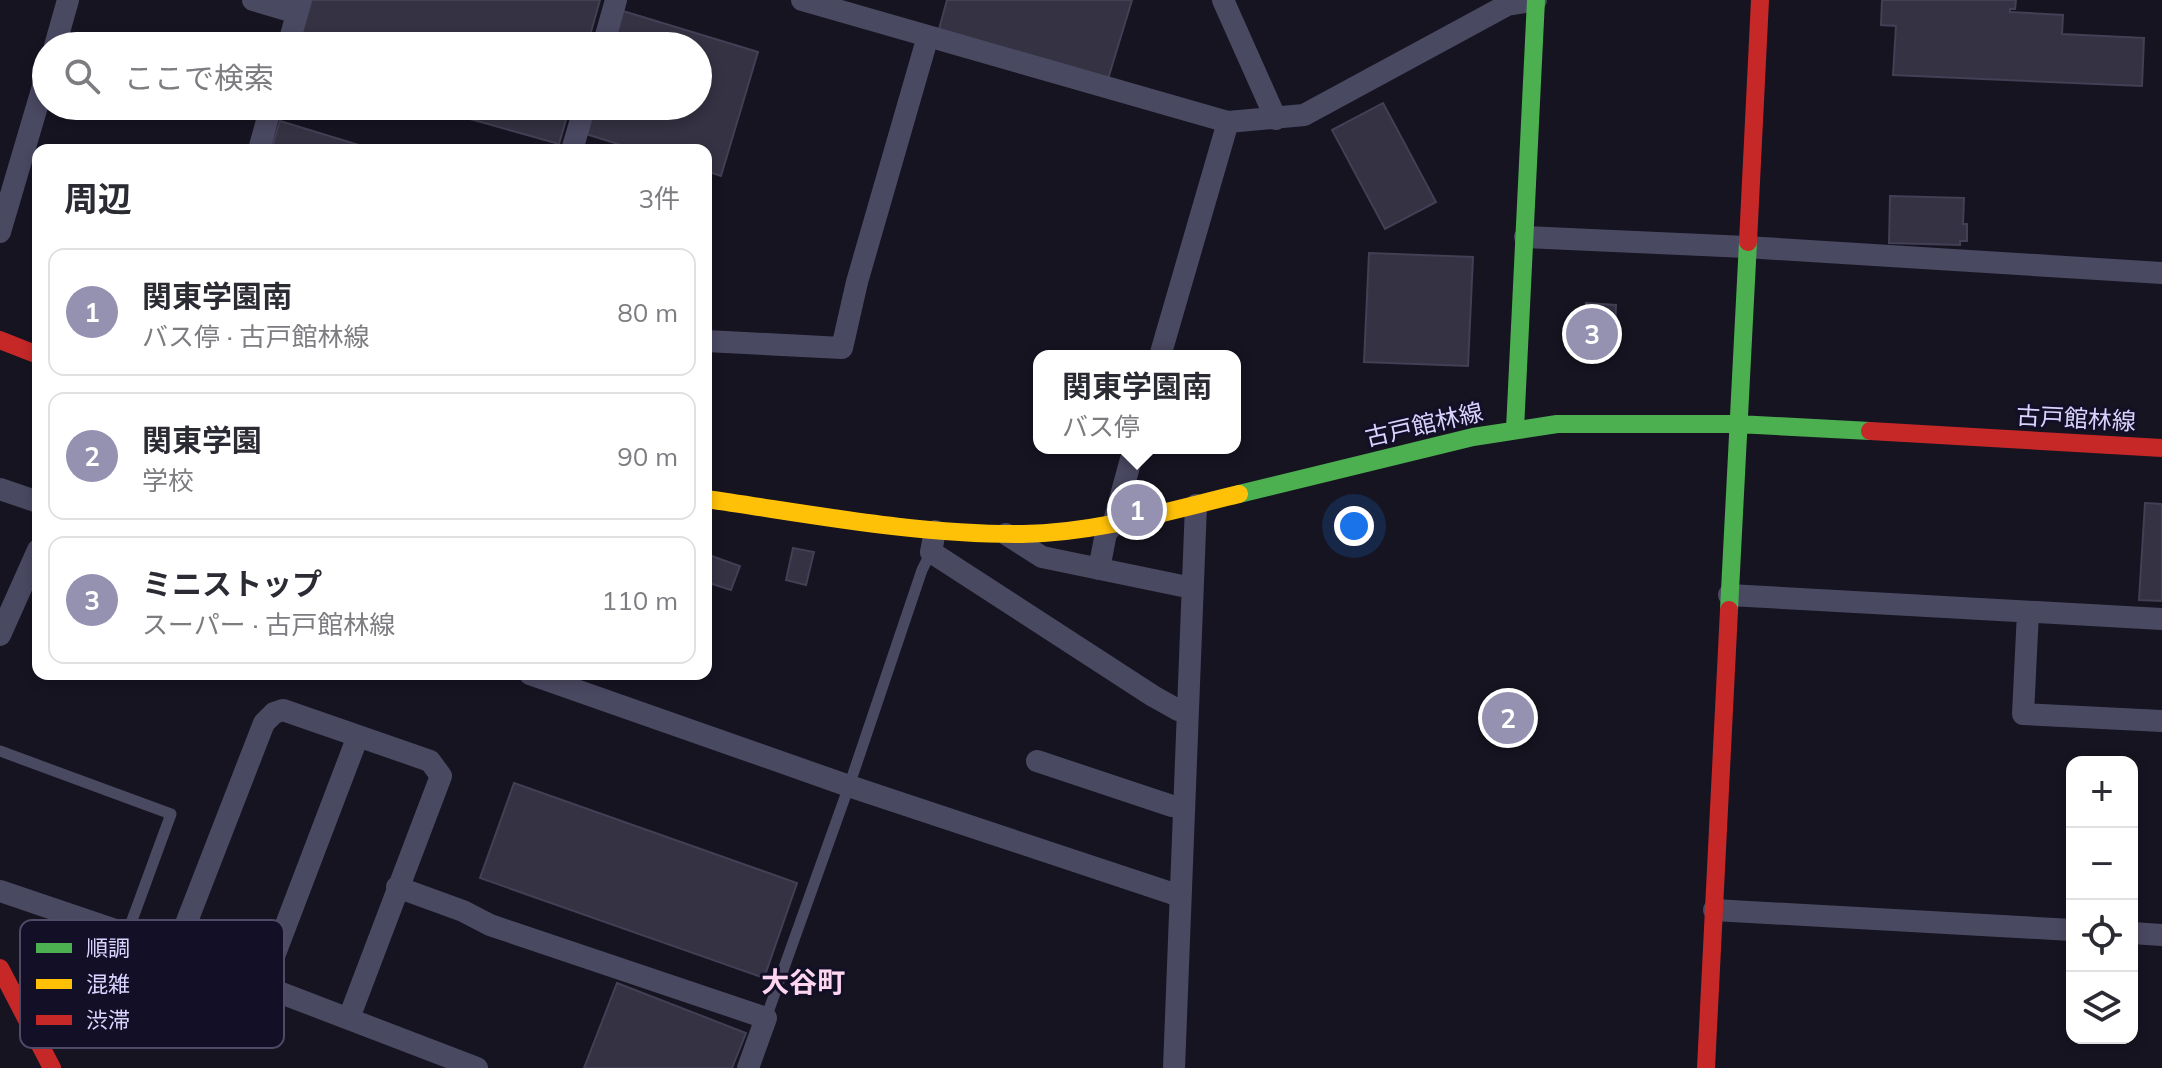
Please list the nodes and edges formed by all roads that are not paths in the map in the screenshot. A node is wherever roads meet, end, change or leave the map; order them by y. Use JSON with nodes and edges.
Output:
{"nodes":[{"id":1,"x":68,"y":0,"type":"edge"},
{"id":2,"x":253,"y":0,"type":"edge"},
{"id":3,"x":616,"y":0,"type":"edge"},
{"id":4,"x":802,"y":0,"type":"edge"},
{"id":5,"x":1223,"y":0,"type":"edge"},
{"id":6,"x":1536,"y":0,"type":"edge"},
{"id":7,"x":1760,"y":0,"type":"edge"},
{"id":8,"x":299,"y":7,"type":"edge"},
{"id":9,"x":59,"y":32,"type":"edge"},
{"id":10,"x":292,"y":32,"type":"edge"},
{"id":11,"x":607,"y":32,"type":"edge"},
{"id":12,"x":928,"y":36,"type":"junction"},
{"id":13,"x":1276,"y":119,"type":"junction"},
{"id":14,"x":33,"y":120,"type":"edge"},
{"id":15,"x":267,"y":120,"type":"edge"},
{"id":16,"x":581,"y":120,"type":"edge"},
{"id":17,"x":1228,"y":122,"type":"junction"},
{"id":18,"x":261,"y":144,"type":"edge"},
{"id":19,"x":574,"y":144,"type":"edge"},
{"id":20,"x":0,"y":232,"type":"edge"},
{"id":21,"x":1525,"y":237,"type":"junction"},
{"id":22,"x":1746,"y":247,"type":"junction"},
{"id":23,"x":2162,"y":273,"type":"edge"},
{"id":24,"x":0,"y":340,"type":"edge"},
{"id":25,"x":712,"y":341,"type":"edge"},
{"id":26,"x":1162,"y":350,"type":"edge"},
{"id":27,"x":32,"y":353,"type":"edge"},
{"id":28,"x":1738,"y":424,"type":"junction"},
{"id":29,"x":1515,"y":429,"type":"junction"},
{"id":30,"x":2162,"y":448,"type":"edge"},
{"id":31,"x":1132,"y":454,"type":"edge"},
{"id":32,"x":0,"y":489,"type":"edge"},
{"id":33,"x":32,"y":500,"type":"edge"},
{"id":34,"x":712,"y":500,"type":"edge"},
{"id":35,"x":1196,"y":505,"type":"junction"},
{"id":36,"x":1113,"y":525,"type":"junction"},
{"id":37,"x":1006,"y":534,"type":"junction"},
{"id":38,"x":933,"y":542,"type":"junction"},
{"id":39,"x":32,"y":563,"type":"edge"},
{"id":40,"x":1099,"y":569,"type":"junction"},
{"id":41,"x":1192,"y":588,"type":"junction"},
{"id":42,"x":1729,"y":595,"type":"junction"},
{"id":43,"x":2028,"y":612,"type":"junction"},
{"id":44,"x":2162,"y":619,"type":"edge"},
{"id":45,"x":0,"y":635,"type":"edge"},
{"id":46,"x":547,"y":680,"type":"edge"},
{"id":47,"x":1188,"y":711,"type":"junction"},
{"id":48,"x":2162,"y":721,"type":"edge"},
{"id":49,"x":358,"y":736,"type":"junction"},
{"id":50,"x":0,"y":751,"type":"edge"},
{"id":51,"x":1037,"y":761,"type":"dead end"},
{"id":52,"x":849,"y":786,"type":"junction"},
{"id":53,"x":1184,"y":808,"type":"junction"},
{"id":54,"x":397,"y":887,"type":"junction"},
{"id":55,"x":0,"y":891,"type":"edge"},
{"id":56,"x":1180,"y":896,"type":"junction"},
{"id":57,"x":1714,"y":910,"type":"junction"},
{"id":58,"x":86,"y":920,"type":"edge"},
{"id":59,"x":132,"y":920,"type":"edge"},
{"id":60,"x":187,"y":920,"type":"edge"},
{"id":61,"x":284,"y":930,"type":"edge"},
{"id":62,"x":2066,"y":930,"type":"edge"},
{"id":63,"x":2138,"y":933,"type":"edge"},
{"id":64,"x":2162,"y":935,"type":"edge"},
{"id":65,"x":0,"y":968,"type":"edge"},
{"id":66,"x":284,"y":993,"type":"edge"},
{"id":67,"x":20,"y":1006,"type":"edge"},
{"id":68,"x":349,"y":1018,"type":"junction"},
{"id":69,"x":766,"y":1018,"type":"junction"},
{"id":70,"x":42,"y":1048,"type":"edge"},
{"id":71,"x":52,"y":1068,"type":"edge"},
{"id":72,"x":477,"y":1068,"type":"edge"},
{"id":73,"x":748,"y":1068,"type":"edge"},
{"id":74,"x":1174,"y":1068,"type":"edge"},
{"id":75,"x":1706,"y":1068,"type":"edge"}],
"edges":[{"from":1,"to":9,"type":"street"},
{"from":2,"to":8,"type":"street"},
{"from":3,"to":11,"type":"street"},
{"from":4,"to":12,"type":"street"},
{"from":5,"to":13,"type":"street"},
{"from":6,"to":13,"type":"street"},
{"from":6,"to":21,"type":"street"},
{"from":7,"to":22,"type":"street"},
{"from":8,"to":10,"type":"street"},
{"from":12,"to":17,"type":"street"},
{"from":12,"to":25,"type":"street"},
{"from":13,"to":17,"type":"street"},
{"from":14,"to":20,"type":"street"},
{"from":15,"to":18,"type":"street"},
{"from":16,"to":19,"type":"street"},
{"from":17,"to":26,"type":"street"},
{"from":21,"to":22,"type":"street"},
{"from":21,"to":29,"type":"street"},
{"from":22,"to":23,"type":"street"},
{"from":22,"to":28,"type":"street"},
{"from":24,"to":27,"type":"street"},
{"from":28,"to":29,"type":"street","name":"古戸館林線"},
{"from":28,"to":30,"type":"street","name":"古戸館林線"},
{"from":28,"to":42,"type":"street"},
{"from":29,"to":35,"type":"street","name":"古戸館林線"},
{"from":31,"to":36,"type":"street"},
{"from":32,"to":33,"type":"street"},
{"from":34,"to":38,"type":"street","name":"古戸館林線"},
{"from":35,"to":36,"type":"street","name":"古戸館林線"},
{"from":35,"to":41,"type":"street"},
{"from":36,"to":37,"type":"street","name":"古戸館林線"},
{"from":36,"to":40,"type":"street"},
{"from":37,"to":38,"type":"street","name":"古戸館林線"},
{"from":37,"to":40,"type":"street"},
{"from":38,"to":47,"type":"street"},
{"from":38,"to":52,"type":"lane"},
{"from":39,"to":45,"type":"street"},
{"from":40,"to":41,"type":"street"},
{"from":41,"to":47,"type":"street"},
{"from":42,"to":43,"type":"street"},
{"from":42,"to":57,"type":"street"},
{"from":43,"to":44,"type":"street"},
{"from":43,"to":48,"type":"street"},
{"from":46,"to":52,"type":"street"},
{"from":47,"to":53,"type":"street"},
{"from":49,"to":54,"type":"street"},
{"from":49,"to":60,"type":"street"},
{"from":49,"to":61,"type":"street"},
{"from":50,"to":59,"type":"lane"},
{"from":51,"to":53,"type":"street"},
{"from":52,"to":56,"type":"street"},
{"from":52,"to":69,"type":"lane"},
{"from":53,"to":56,"type":"street"},
{"from":54,"to":68,"type":"street"},
{"from":54,"to":69,"type":"street"},
{"from":55,"to":58,"type":"street"},
{"from":56,"to":74,"type":"street"},
{"from":57,"to":62,"type":"street"},
{"from":57,"to":75,"type":"street"},
{"from":63,"to":64,"type":"street"},
{"from":65,"to":67,"type":"street"},
{"from":66,"to":68,"type":"street"},
{"from":68,"to":72,"type":"street"},
{"from":69,"to":73,"type":"street"},
{"from":70,"to":71,"type":"street"}]}
